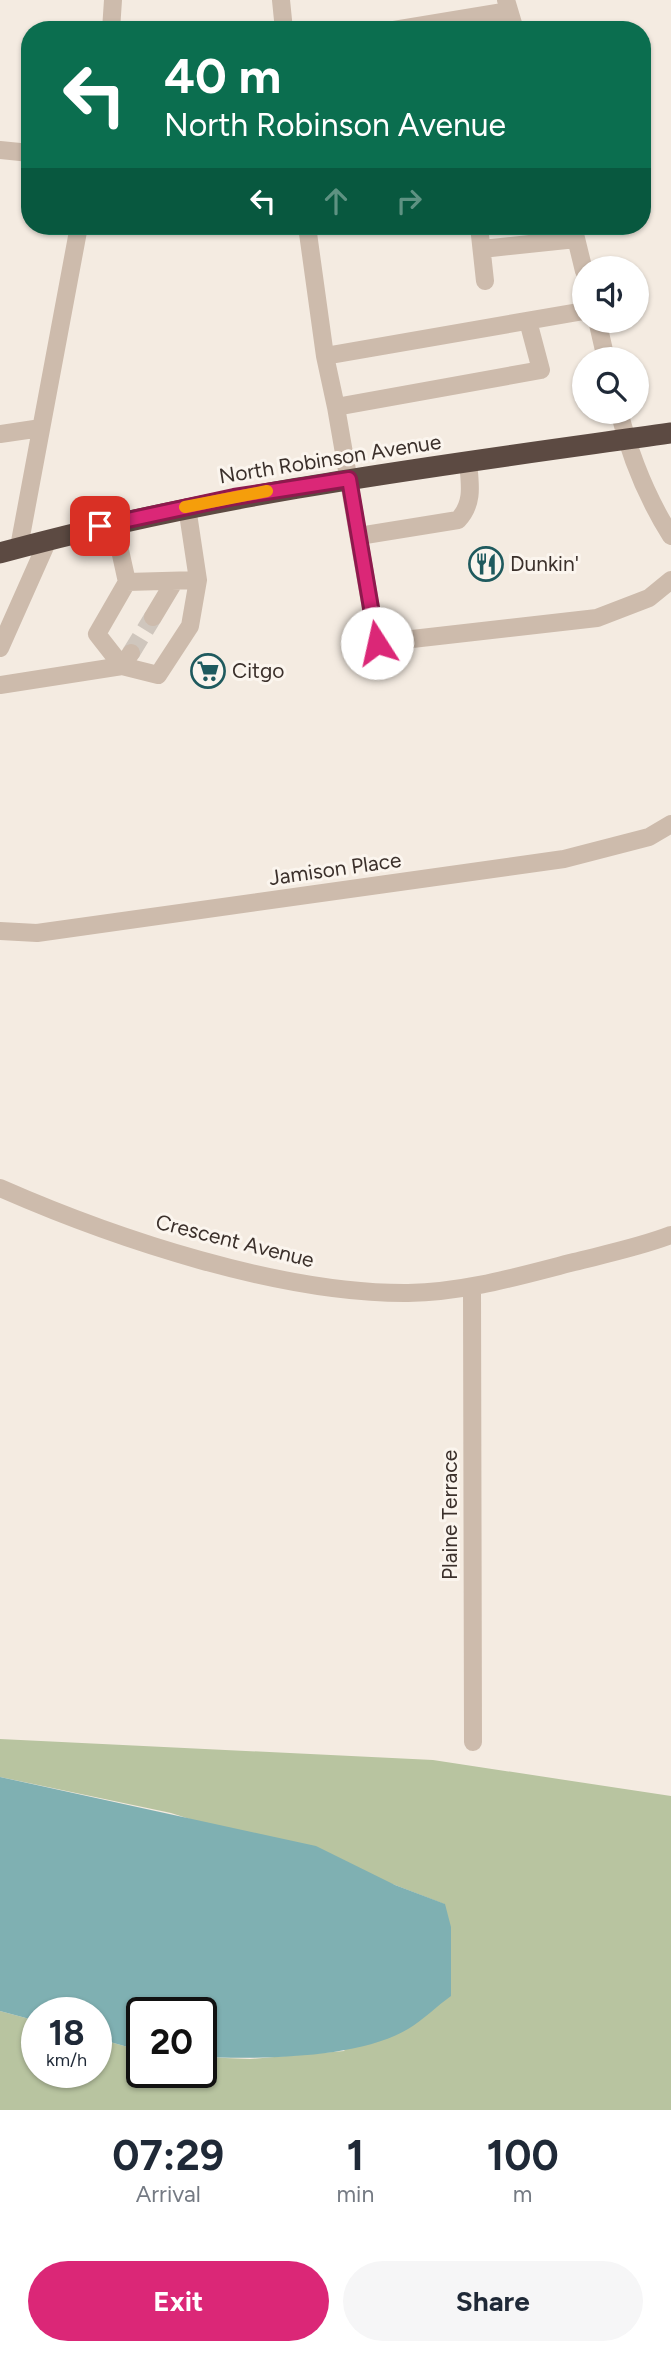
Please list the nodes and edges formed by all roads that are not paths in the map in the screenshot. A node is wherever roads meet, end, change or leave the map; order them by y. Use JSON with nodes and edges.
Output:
{"nodes":[{"id":1,"x":113,"y":0,"type":"edge"},
{"id":2,"x":281,"y":0,"type":"edge"},
{"id":3,"x":507,"y":6,"type":"edge"},
{"id":4,"x":112,"y":21,"type":"edge"},
{"id":5,"x":283,"y":21,"type":"edge"},
{"id":6,"x":436,"y":21,"type":"edge"},
{"id":7,"x":0,"y":150,"type":"edge"},
{"id":8,"x":21,"y":152,"type":"edge"},
{"id":9,"x":77,"y":235,"type":"edge"},
{"id":10,"x":308,"y":235,"type":"edge"},
{"id":11,"x":480,"y":235,"type":"edge"},
{"id":12,"x":558,"y":235,"type":"edge"},
{"id":13,"x":576,"y":235,"type":"edge"},
{"id":14,"x":482,"y":248,"type":"junction"},
{"id":15,"x":581,"y":256,"type":"edge"},
{"id":16,"x":485,"y":281,"type":"dead end"},
{"id":17,"x":572,"y":313,"type":"edge"},
{"id":18,"x":528,"y":321,"type":"junction"},
{"id":19,"x":325,"y":356,"type":"junction"},
{"id":20,"x":337,"y":407,"type":"junction"},
{"id":21,"x":622,"y":424,"type":"edge"},
{"id":22,"x":41,"y":428,"type":"junction"},
{"id":23,"x":671,"y":433,"type":"edge"},
{"id":24,"x":0,"y":435,"type":"edge"},
{"id":25,"x":626,"y":439,"type":"junction"},
{"id":26,"x":468,"y":462,"type":"junction"},
{"id":27,"x":349,"y":479,"type":"junction"},
{"id":28,"x":187,"y":507,"type":"junction"},
{"id":29,"x":114,"y":523,"type":"junction"},
{"id":30,"x":359,"y":536,"type":"junction"},
{"id":31,"x":671,"y":536,"type":"edge"},
{"id":32,"x":48,"y":540,"type":"junction"},
{"id":33,"x":10,"y":550,"type":"edge"},
{"id":34,"x":198,"y":580,"type":"junction"},
{"id":35,"x":671,"y":580,"type":"edge"},
{"id":36,"x":127,"y":582,"type":"junction"},
{"id":37,"x":174,"y":582,"type":"junction"},
{"id":38,"x":153,"y":617,"type":"tunnel mouth"},
{"id":39,"x":0,"y":648,"type":"edge"},
{"id":40,"x":127,"y":660,"type":"junction"},
{"id":41,"x":0,"y":685,"type":"edge"},
{"id":42,"x":671,"y":824,"type":"edge"},
{"id":43,"x":0,"y":932,"type":"edge"},
{"id":44,"x":0,"y":1188,"type":"edge"},
{"id":45,"x":671,"y":1236,"type":"edge"},
{"id":46,"x":472,"y":1289,"type":"junction"},
{"id":47,"x":473,"y":1742,"type":"dead end"}],
"edges":[{"from":1,"to":4,"type":"street"},
{"from":2,"to":5,"type":"street"},
{"from":3,"to":6,"type":"street"},
{"from":7,"to":8,"type":"street"},
{"from":9,"to":22,"type":"street"},
{"from":10,"to":19,"type":"street"},
{"from":11,"to":14,"type":"street"},
{"from":12,"to":14,"type":"street"},
{"from":13,"to":15,"type":"street"},
{"from":14,"to":16,"type":"street"},
{"from":17,"to":18,"type":"street"},
{"from":18,"to":19,"type":"street"},
{"from":18,"to":20,"type":"street"},
{"from":19,"to":20,"type":"street"},
{"from":20,"to":27,"type":"street"},
{"from":21,"to":25,"type":"street"},
{"from":22,"to":24,"type":"street"},
{"from":22,"to":33,"type":"street"},
{"from":23,"to":25,"type":"highway","name":"North Robinson Avenue"},
{"from":25,"to":26,"type":"highway","name":"North Robinson Avenue"},
{"from":25,"to":31,"type":"street"},
{"from":26,"to":27,"type":"highway","name":"North Robinson Avenue"},
{"from":26,"to":30,"type":"street"},
{"from":27,"to":28,"type":"highway","name":"North Robinson Avenue"},
{"from":27,"to":30,"type":"street"},
{"from":28,"to":29,"type":"highway","name":"North Robinson Avenue"},
{"from":28,"to":34,"type":"street"},
{"from":29,"to":32,"type":"highway","name":"North Robinson Avenue"},
{"from":29,"to":36,"type":"street"},
{"from":30,"to":35,"type":"street"},
{"from":32,"to":33,"type":"highway","name":"North Robinson Avenue"},
{"from":32,"to":39,"type":"street"},
{"from":34,"to":37,"type":"street"},
{"from":34,"to":40,"type":"street"},
{"from":36,"to":37,"type":"street"},
{"from":36,"to":40,"type":"street"},
{"from":37,"to":38,"type":"street"},
{"from":40,"to":41,"type":"street"},
{"from":42,"to":43,"type":"street","name":"Jamison Place"},
{"from":44,"to":46,"type":"street","name":"Crescent Avenue"},
{"from":45,"to":46,"type":"street","name":"Crescent Avenue"},
{"from":46,"to":47,"type":"street","name":"Plaine Terrace"}]}
